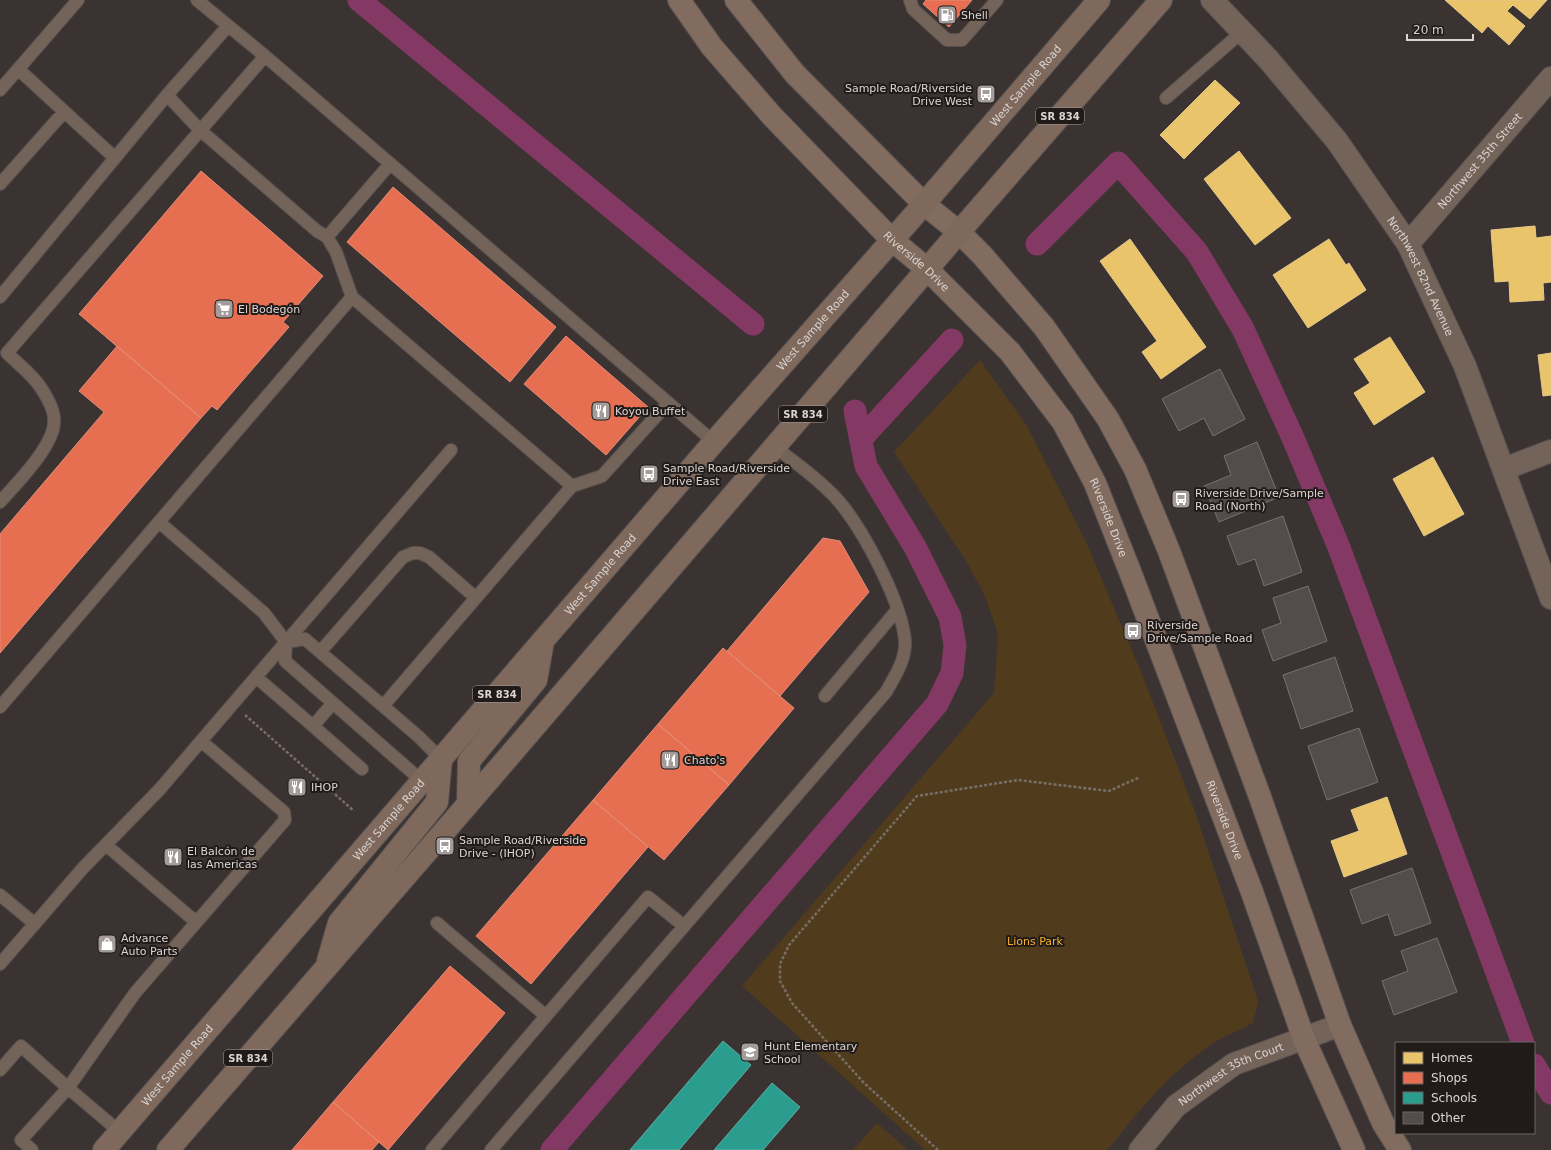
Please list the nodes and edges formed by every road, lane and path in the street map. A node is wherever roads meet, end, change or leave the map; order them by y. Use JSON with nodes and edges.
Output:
{"nodes":[{"id":1,"x":78,"y":0,"type":"edge"},
{"id":2,"x":197,"y":0,"type":"edge"},
{"id":3,"x":679,"y":0,"type":"edge"},
{"id":4,"x":736,"y":0,"type":"edge"},
{"id":5,"x":910,"y":0,"type":"edge"},
{"id":6,"x":997,"y":0,"type":"edge"},
{"id":7,"x":1099,"y":0,"type":"edge"},
{"id":8,"x":1161,"y":0,"type":"edge"},
{"id":9,"x":1212,"y":0,"type":"edge"},
{"id":10,"x":228,"y":26,"type":"junction"},
{"id":11,"x":1242,"y":32,"type":"junction"},
{"id":12,"x":265,"y":56,"type":"junction"},
{"id":13,"x":18,"y":69,"type":"junction"},
{"id":14,"x":1551,"y":78,"type":"edge"},
{"id":15,"x":0,"y":90,"type":"edge"},
{"id":16,"x":168,"y":95,"type":"junction"},
{"id":17,"x":1166,"y":98,"type":"dead end"},
{"id":18,"x":64,"y":112,"type":"junction"},
{"id":19,"x":200,"y":130,"type":"junction"},
{"id":20,"x":115,"y":158,"type":"junction"},
{"id":21,"x":390,"y":164,"type":"junction"},
{"id":22,"x":0,"y":184,"type":"edge"},
{"id":23,"x":924,"y":204,"type":"junction"},
{"id":24,"x":959,"y":232,"type":"junction"},
{"id":25,"x":328,"y":237,"type":"junction"},
{"id":26,"x":892,"y":240,"type":"junction"},
{"id":27,"x":1408,"y":244,"type":"junction"},
{"id":28,"x":927,"y":269,"type":"junction"},
{"id":29,"x":0,"y":297,"type":"edge"},
{"id":30,"x":352,"y":297,"type":"junction"},
{"id":31,"x":3,"y":350,"type":"edge"},
{"id":32,"x":668,"y":403,"type":"junction"},
{"id":33,"x":714,"y":442,"type":"junction"},
{"id":34,"x":775,"y":447,"type":"junction"},
{"id":35,"x":450,"y":450,"type":"dead end"},
{"id":36,"x":1551,"y":451,"type":"edge"},
{"id":37,"x":1504,"y":469,"type":"junction"},
{"id":38,"x":572,"y":486,"type":"junction"},
{"id":39,"x":0,"y":502,"type":"edge"},
{"id":40,"x":158,"y":522,"type":"junction"},
{"id":41,"x":476,"y":598,"type":"junction"},
{"id":42,"x":1551,"y":598,"type":"edge"},
{"id":43,"x":897,"y":610,"type":"junction"},
{"id":44,"x":543,"y":641,"type":"junction"},
{"id":45,"x":286,"y":642,"type":"junction"},
{"id":46,"x":320,"y":652,"type":"junction"},
{"id":47,"x":256,"y":677,"type":"junction"},
{"id":48,"x":825,"y":696,"type":"dead end"},
{"id":49,"x":333,"y":703,"type":"junction"},
{"id":50,"x":232,"y":704,"type":"junction"},
{"id":51,"x":383,"y":706,"type":"junction"},
{"id":52,"x":0,"y":707,"type":"edge"},
{"id":53,"x":313,"y":726,"type":"junction"},
{"id":54,"x":201,"y":741,"type":"junction"},
{"id":55,"x":441,"y":759,"type":"junction"},
{"id":56,"x":362,"y":769,"type":"dead end"},
{"id":57,"x":1140,"y":777,"type":"dead end"},
{"id":58,"x":422,"y":781,"type":"junction"},
{"id":59,"x":468,"y":804,"type":"junction"},
{"id":60,"x":354,"y":811,"type":"dead end"},
{"id":61,"x":106,"y":846,"type":"junction"},
{"id":62,"x":0,"y":895,"type":"edge"},
{"id":63,"x":196,"y":922,"type":"junction"},
{"id":64,"x":437,"y":923,"type":"dead end"},
{"id":65,"x":34,"y":924,"type":"junction"},
{"id":66,"x":684,"y":926,"type":"junction"},
{"id":67,"x":0,"y":964,"type":"edge"},
{"id":68,"x":327,"y":966,"type":"junction"},
{"id":69,"x":546,"y":1016,"type":"junction"},
{"id":70,"x":1340,"y":1025,"type":"junction"},
{"id":71,"x":1304,"y":1039,"type":"junction"},
{"id":72,"x":0,"y":1070,"type":"edge"},
{"id":73,"x":68,"y":1088,"type":"junction"},
{"id":74,"x":120,"y":1132,"type":"junction"},
{"id":75,"x":32,"y":1150,"type":"edge"},
{"id":76,"x":104,"y":1150,"type":"edge"},
{"id":77,"x":168,"y":1150,"type":"edge"},
{"id":78,"x":432,"y":1150,"type":"edge"},
{"id":79,"x":490,"y":1150,"type":"edge"},
{"id":80,"x":938,"y":1150,"type":"edge"},
{"id":81,"x":1140,"y":1150,"type":"edge"},
{"id":82,"x":1354,"y":1150,"type":"edge"},
{"id":83,"x":1400,"y":1150,"type":"edge"}],
"edges":[{"from":1,"to":13,"type":"lane"},
{"from":2,"to":10,"type":"lane"},
{"from":3,"to":26,"type":"street","name":"Riverside Drive"},
{"from":4,"to":23,"type":"street"},
{"from":5,"to":6,"type":"lane"},
{"from":7,"to":23,"type":"main road","name":"West Sample Road","number":"SR 834"},
{"from":8,"to":24,"type":"main road","number":"SR 834"},
{"from":9,"to":11,"type":"street","name":"Northwest 82nd Avenue"},
{"from":10,"to":12,"type":"lane"},
{"from":10,"to":16,"type":"lane"},
{"from":11,"to":17,"type":"lane"},
{"from":11,"to":27,"type":"street","name":"Northwest 82nd Avenue"},
{"from":12,"to":19,"type":"lane"},
{"from":12,"to":21,"type":"lane"},
{"from":13,"to":15,"type":"lane"},
{"from":13,"to":18,"type":"lane"},
{"from":14,"to":27,"type":"street","name":"Northwest 35th Street"},
{"from":16,"to":19,"type":"lane"},
{"from":16,"to":20,"type":"lane"},
{"from":18,"to":20,"type":"lane"},
{"from":18,"to":22,"type":"lane"},
{"from":19,"to":25,"type":"lane"},
{"from":19,"to":31,"type":"lane"},
{"from":20,"to":29,"type":"lane"},
{"from":21,"to":25,"type":"lane"},
{"from":21,"to":32,"type":"lane"},
{"from":23,"to":24,"type":"street"},
{"from":23,"to":26,"type":"main road","name":"West Sample Road","number":"SR 834"},
{"from":24,"to":28,"type":"main road","number":"SR 834"},
{"from":24,"to":70,"type":"street"},
{"from":25,"to":30,"type":"lane"},
{"from":26,"to":28,"type":"street","name":"Riverside Drive"},
{"from":26,"to":33,"type":"main road","name":"West Sample Road","number":"SR 834"},
{"from":27,"to":37,"type":"street","name":"Northwest 82nd Avenue"},
{"from":28,"to":34,"type":"main road","number":"SR 834"},
{"from":28,"to":71,"type":"street","name":"Riverside Drive"},
{"from":30,"to":38,"type":"lane"},
{"from":30,"to":40,"type":"lane"},
{"from":31,"to":39,"type":"lane"},
{"from":32,"to":33,"type":"lane"},
{"from":32,"to":38,"type":"lane"},
{"from":33,"to":44,"type":"main road","name":"West Sample Road","number":"SR 834"},
{"from":34,"to":43,"type":"lane"},
{"from":34,"to":59,"type":"main road","number":"SR 834"},
{"from":35,"to":45,"type":"lane"},
{"from":36,"to":37,"type":"street"},
{"from":37,"to":42,"type":"street","name":"Northwest 82nd Avenue"},
{"from":38,"to":41,"type":"lane"},
{"from":40,"to":45,"type":"lane"},
{"from":40,"to":52,"type":"lane"},
{"from":41,"to":46,"type":"lane"},
{"from":41,"to":51,"type":"lane"},
{"from":43,"to":48,"type":"lane"},
{"from":43,"to":66,"type":"lane"},
{"from":44,"to":55,"type":"main road","name":"West Sample Road","number":"SR 834"},
{"from":44,"to":59,"type":"main road"},
{"from":45,"to":46,"type":"lane"},
{"from":45,"to":47,"type":"lane"},
{"from":45,"to":49,"type":"lane"},
{"from":46,"to":51,"type":"lane"},
{"from":47,"to":50,"type":"lane"},
{"from":47,"to":53,"type":"lane"},
{"from":49,"to":53,"type":"lane"},
{"from":49,"to":58,"type":"lane"},
{"from":50,"to":54,"type":"lane"},
{"from":50,"to":60,"type":"path"},
{"from":51,"to":55,"type":"lane"},
{"from":53,"to":56,"type":"lane"},
{"from":54,"to":61,"type":"lane"},
{"from":54,"to":63,"type":"lane"},
{"from":55,"to":58,"type":"main road","name":"West Sample Road","number":"SR 834"},
{"from":55,"to":68,"type":"main road"},
{"from":57,"to":80,"type":"path"},
{"from":58,"to":74,"type":"main road","name":"West Sample Road","number":"SR 834"},
{"from":59,"to":68,"type":"main road","number":"SR 834"},
{"from":61,"to":63,"type":"lane"},
{"from":61,"to":65,"type":"lane"},
{"from":62,"to":65,"type":"lane"},
{"from":63,"to":73,"type":"lane"},
{"from":64,"to":69,"type":"lane"},
{"from":65,"to":67,"type":"lane"},
{"from":66,"to":69,"type":"lane"},
{"from":66,"to":79,"type":"lane"},
{"from":68,"to":77,"type":"main road","number":"SR 834"},
{"from":69,"to":78,"type":"lane"},
{"from":70,"to":71,"type":"street","name":"Northwest 35th Court"},
{"from":70,"to":83,"type":"street"},
{"from":71,"to":81,"type":"street","name":"Northwest 35th Court"},
{"from":71,"to":82,"type":"street","name":"Riverside Drive"},
{"from":72,"to":73,"type":"lane"},
{"from":73,"to":74,"type":"lane"},
{"from":73,"to":75,"type":"lane"},
{"from":74,"to":76,"type":"main road","name":"West Sample Road","number":"SR 834"}]}
